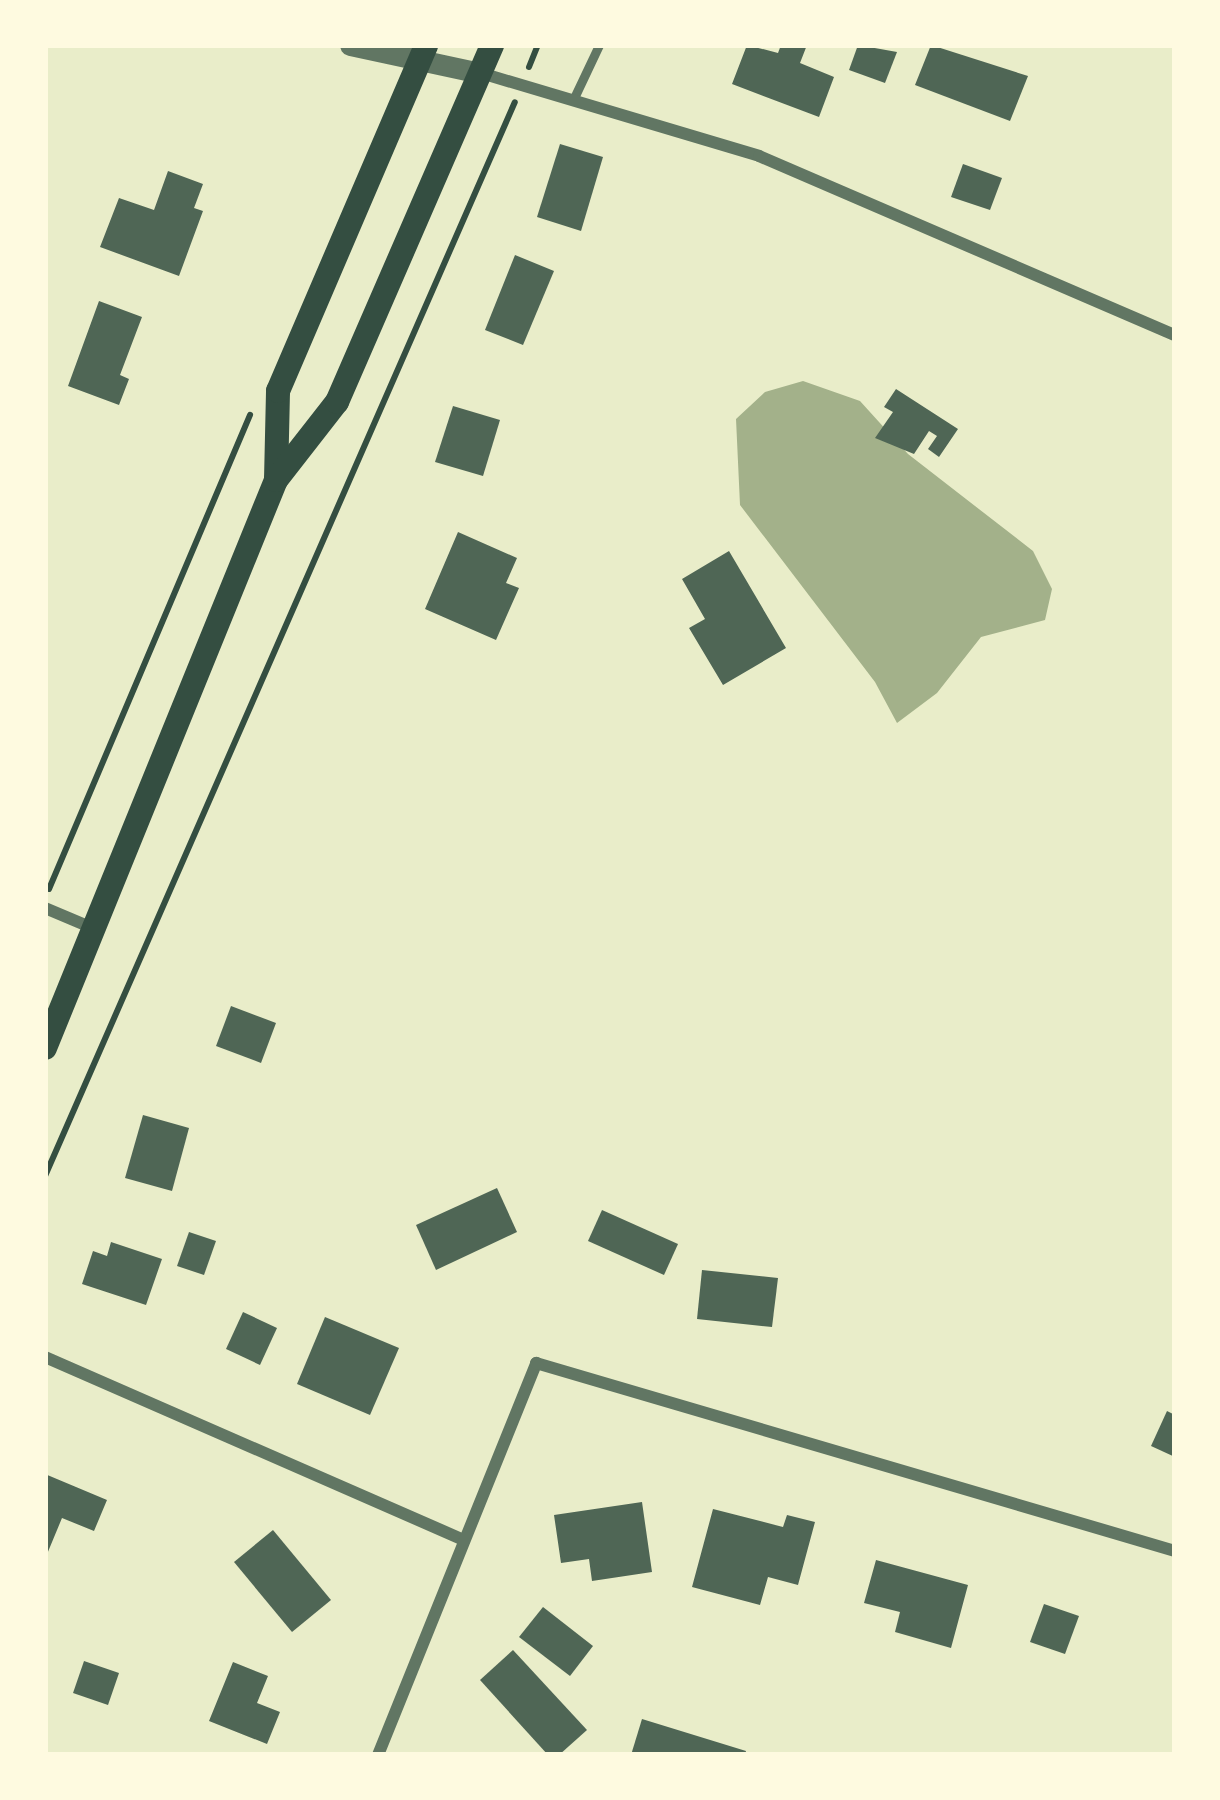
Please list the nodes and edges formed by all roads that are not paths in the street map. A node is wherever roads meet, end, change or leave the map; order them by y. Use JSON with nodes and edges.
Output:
{"nodes":[{"id":1,"x":350,"y":45,"type":"edge"},
{"id":2,"x":492,"y":45,"type":"edge"},
{"id":3,"x":599,"y":45,"type":"edge"},
{"id":4,"x":424,"y":50,"type":"edge"},
{"id":5,"x":480,"y":73,"type":"junction"},
{"id":6,"x":573,"y":100,"type":"junction"},
{"id":7,"x":1175,"y":335,"type":"edge"},
{"id":8,"x":276,"y":480,"type":"junction"},
{"id":9,"x":45,"y":908,"type":"edge"},
{"id":10,"x":98,"y":930,"type":"junction"},
{"id":11,"x":45,"y":1048,"type":"edge"},
{"id":12,"x":45,"y":1357,"type":"edge"},
{"id":13,"x":462,"y":1539,"type":"junction"},
{"id":14,"x":1175,"y":1551,"type":"edge"},
{"id":15,"x":377,"y":1755,"type":"edge"}],
"edges":[{"from":1,"to":4,"type":"street"},
{"from":2,"to":5,"type":"main road"},
{"from":3,"to":6,"type":"lane"},
{"from":4,"to":5,"type":"street"},
{"from":4,"to":8,"type":"main road"},
{"from":5,"to":6,"type":"street"},
{"from":5,"to":8,"type":"main road"},
{"from":6,"to":7,"type":"street"},
{"from":8,"to":10,"type":"main road"},
{"from":9,"to":10,"type":"street"},
{"from":10,"to":11,"type":"main road"},
{"from":12,"to":13,"type":"street"},
{"from":13,"to":14,"type":"street"},
{"from":13,"to":15,"type":"street"}]}
